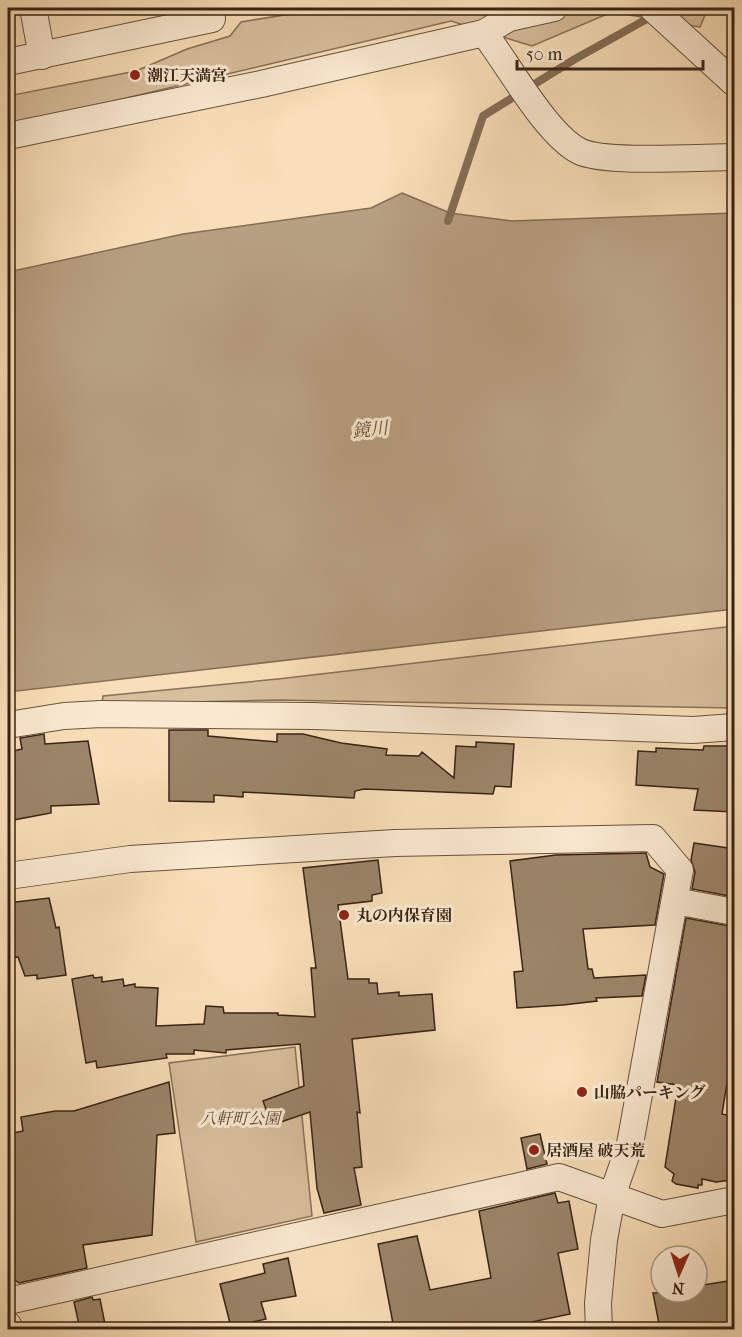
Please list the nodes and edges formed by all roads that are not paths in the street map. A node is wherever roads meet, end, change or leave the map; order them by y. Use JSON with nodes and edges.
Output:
{"nodes":[{"id":1,"x":33,"y":8,"type":"edge"},
{"id":2,"x":211,"y":8,"type":"edge"},
{"id":3,"x":554,"y":8,"type":"edge"},
{"id":4,"x":652,"y":8,"type":"edge"},
{"id":5,"x":484,"y":33,"type":"junction"},
{"id":6,"x":42,"y":56,"type":"junction"},
{"id":7,"x":8,"y":62,"type":"edge"},
{"id":8,"x":735,"y":83,"type":"edge"},
{"id":9,"x":8,"y":136,"type":"edge"},
{"id":10,"x":735,"y":157,"type":"edge"},
{"id":11,"x":8,"y":725,"type":"edge"},
{"id":12,"x":735,"y":727,"type":"edge"},
{"id":13,"x":8,"y":876,"type":"edge"},
{"id":14,"x":675,"y":901,"type":"junction"},
{"id":15,"x":735,"y":912,"type":"edge"},
{"id":16,"x":612,"y":1196,"type":"junction"},
{"id":17,"x":735,"y":1200,"type":"edge"},
{"id":18,"x":8,"y":1301,"type":"edge"},
{"id":19,"x":8,"y":1325,"type":"edge"},
{"id":20,"x":10,"y":1329,"type":"edge"},
{"id":21,"x":599,"y":1329,"type":"edge"}],
"edges":[{"from":1,"to":6,"type":"street"},
{"from":2,"to":6,"type":"street"},
{"from":3,"to":5,"type":"street"},
{"from":4,"to":8,"type":"street"},
{"from":5,"to":9,"type":"street"},
{"from":5,"to":10,"type":"street"},
{"from":6,"to":7,"type":"street"},
{"from":11,"to":12,"type":"street"},
{"from":13,"to":14,"type":"street"},
{"from":14,"to":15,"type":"street"},
{"from":14,"to":16,"type":"street"},
{"from":16,"to":17,"type":"street"},
{"from":16,"to":18,"type":"street"},
{"from":16,"to":21,"type":"street"},
{"from":19,"to":20,"type":"street"}]}
